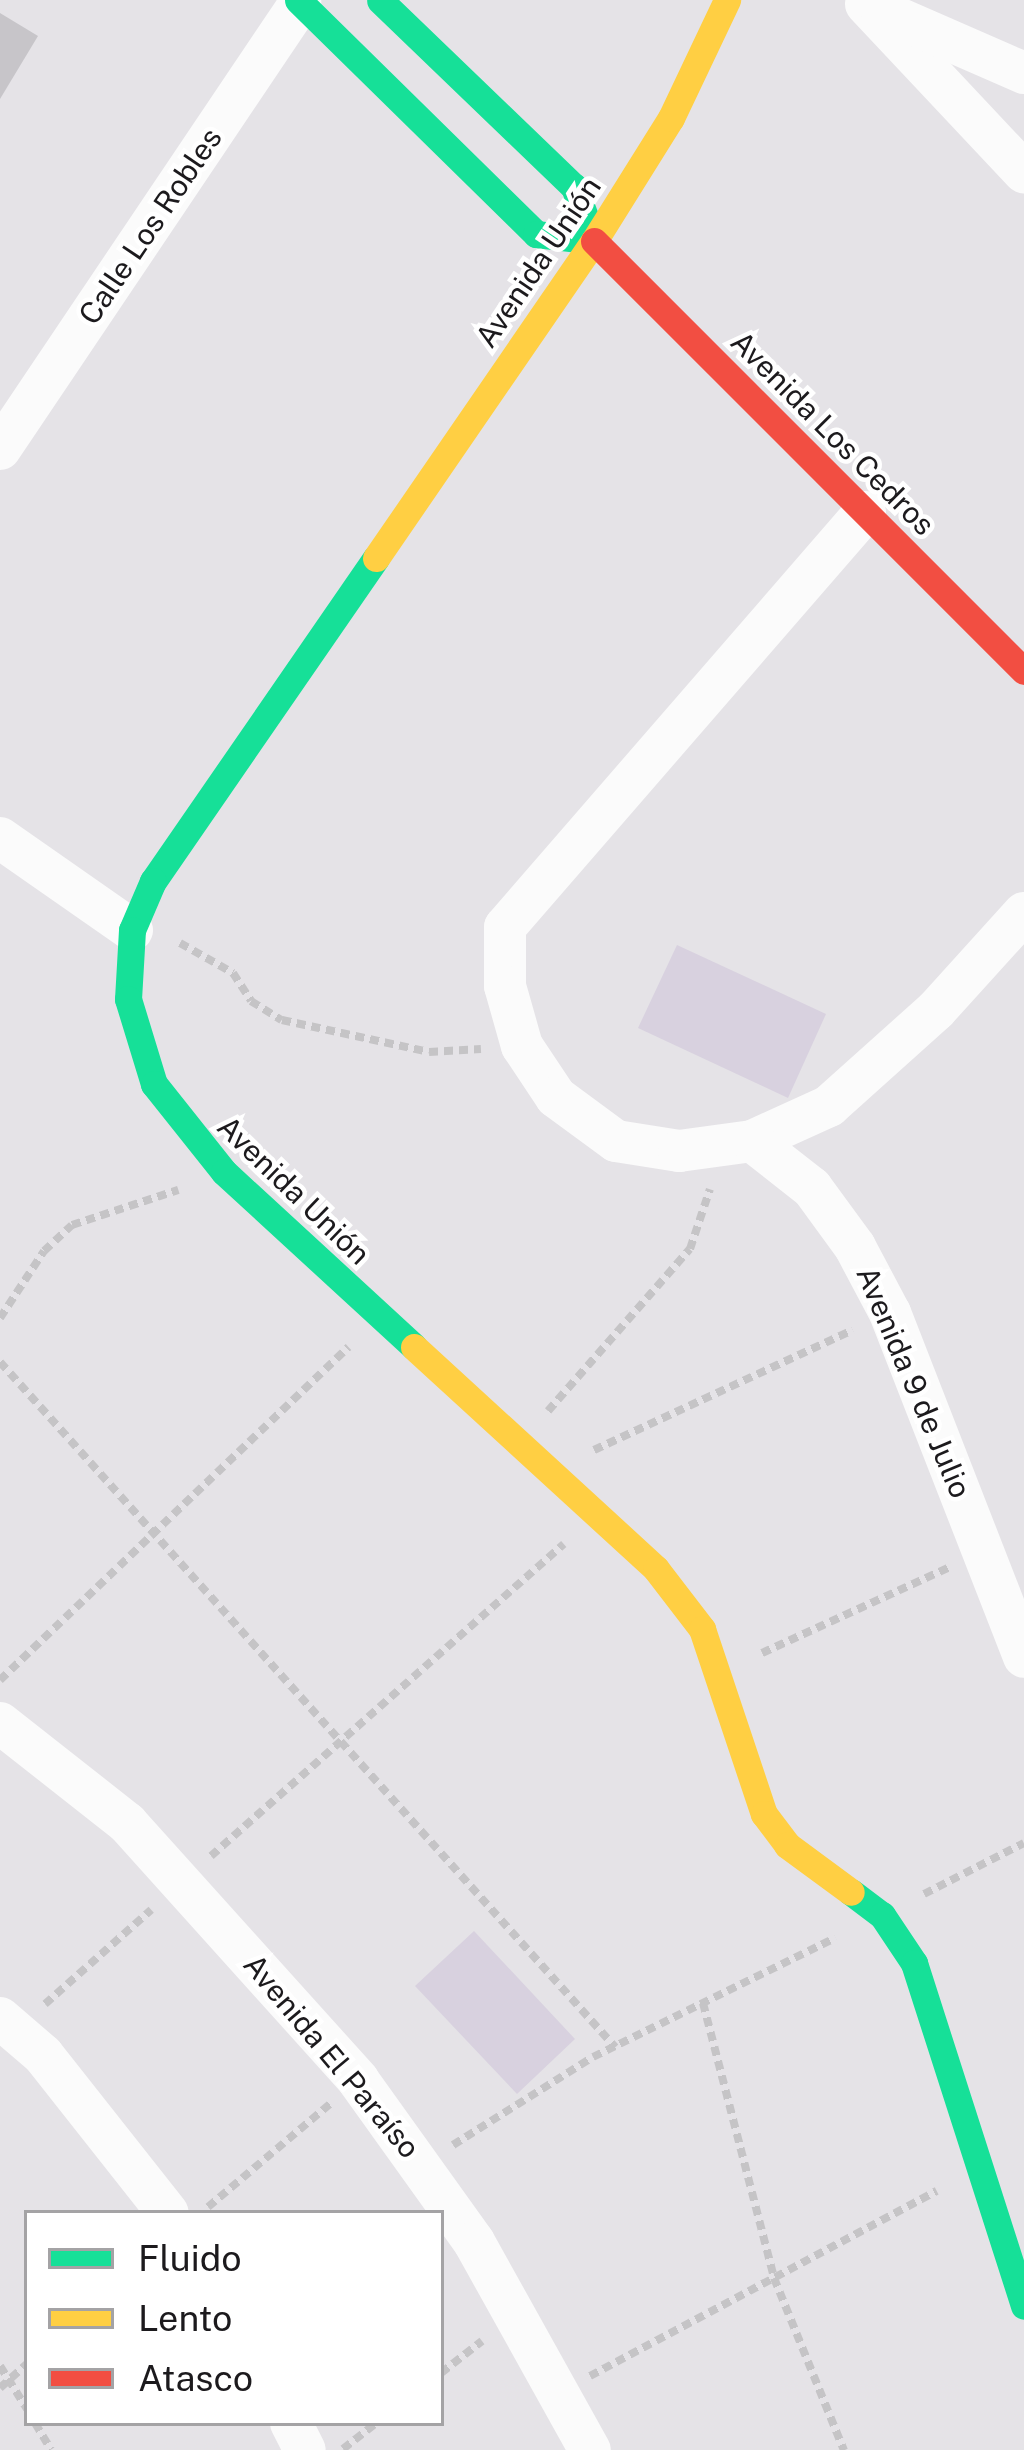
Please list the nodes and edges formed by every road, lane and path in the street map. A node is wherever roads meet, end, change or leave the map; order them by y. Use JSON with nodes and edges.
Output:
{"nodes":[{"id":1,"x":380,"y":0,"type":"edge"},
{"id":2,"x":727,"y":0,"type":"edge"},
{"id":3,"x":299,"y":2,"type":"edge"},
{"id":4,"x":863,"y":2,"type":"edge"},
{"id":5,"x":1024,"y":73,"type":"edge"},
{"id":6,"x":1024,"y":172,"type":"edge"},
{"id":7,"x":594,"y":241,"type":"junction"},
{"id":8,"x":0,"y":449,"type":"edge"},
{"id":9,"x":865,"y":512,"type":"junction"},
{"id":10,"x":1024,"y":671,"type":"edge"},
{"id":11,"x":0,"y":838,"type":"edge"},
{"id":12,"x":1024,"y":913,"type":"edge"},
{"id":13,"x":132,"y":930,"type":"junction"},
{"id":14,"x":522,"y":1046,"type":"junction"},
{"id":15,"x":732,"y":1146,"type":"junction"},
{"id":16,"x":224,"y":1172,"type":"junction"},
{"id":17,"x":890,"y":1313,"type":"junction"},
{"id":18,"x":380,"y":1317,"type":"junction"},
{"id":19,"x":0,"y":1318,"type":"edge"},
{"id":20,"x":0,"y":1362,"type":"edge"},
{"id":21,"x":520,"y":1443,"type":"junction"},
{"id":22,"x":549,"y":1471,"type":"junction"},
{"id":23,"x":596,"y":1515,"type":"junction"},
{"id":24,"x":154,"y":1533,"type":"junction"},
{"id":25,"x":986,"y":1551,"type":"junction"},
{"id":26,"x":1024,"y":1657,"type":"edge"},
{"id":27,"x":717,"y":1673,"type":"junction"},
{"id":28,"x":0,"y":1680,"type":"edge"},
{"id":29,"x":0,"y":1723,"type":"edge"},
{"id":30,"x":342,"y":1741,"type":"junction"},
{"id":31,"x":1024,"y":1843,"type":"edge"},
{"id":32,"x":182,"y":1882,"type":"junction"},
{"id":33,"x":882,"y":1916,"type":"junction"},
{"id":34,"x":703,"y":2003,"type":"junction"},
{"id":35,"x":7,"y":2024,"type":"edge"},
{"id":36,"x":615,"y":2047,"type":"junction"},
{"id":37,"x":358,"y":2080,"type":"junction"},
{"id":38,"x":423,"y":2163,"type":"junction"},
{"id":39,"x":976,"y":2171,"type":"junction"},
{"id":40,"x":166,"y":2210,"type":"edge"},
{"id":41,"x":205,"y":2210,"type":"edge"},
{"id":42,"x":774,"y":2278,"type":"junction"},
{"id":43,"x":1024,"y":2306,"type":"edge"},
{"id":44,"x":0,"y":2366,"type":"edge"},
{"id":45,"x":24,"y":2367,"type":"edge"},
{"id":46,"x":10,"y":2379,"type":"junction"},
{"id":47,"x":0,"y":2388,"type":"edge"},
{"id":48,"x":560,"y":2393,"type":"junction"},
{"id":49,"x":24,"y":2404,"type":"edge"},
{"id":50,"x":372,"y":2426,"type":"edge"},
{"id":51,"x":342,"y":2450,"type":"edge"},
{"id":52,"x":590,"y":2450,"type":"edge"},
{"id":53,"x":844,"y":2450,"type":"edge"}],
"edges":[{"from":1,"to":7,"type":"street","name":"Avenida Los Cedros"},
{"from":2,"to":7,"type":"street","name":"Avenida Unión"},
{"from":3,"to":7,"type":"street"},
{"from":3,"to":8,"type":"street","name":"Calle Los Robles"},
{"from":4,"to":5,"type":"street"},
{"from":4,"to":6,"type":"street"},
{"from":7,"to":9,"type":"street","name":"Avenida Los Cedros"},
{"from":7,"to":13,"type":"street","name":"Avenida Unión"},
{"from":9,"to":10,"type":"street","name":"Avenida Los Cedros"},
{"from":9,"to":14,"type":"street"},
{"from":11,"to":13,"type":"street"},
{"from":12,"to":15,"type":"street"},
{"from":13,"to":14,"type":"path"},
{"from":13,"to":16,"type":"street","name":"Avenida Unión"},
{"from":14,"to":15,"type":"street"},
{"from":15,"to":17,"type":"street","name":"Avenida 9 de Julio"},
{"from":15,"to":21,"type":"path"},
{"from":16,"to":18,"type":"street","name":"Avenida Unión"},
{"from":16,"to":19,"type":"path"},
{"from":17,"to":22,"type":"path"},
{"from":17,"to":25,"type":"street","name":"Avenida 9 de Julio"},
{"from":18,"to":21,"type":"street","name":"Avenida Unión"},
{"from":18,"to":24,"type":"path"},
{"from":20,"to":24,"type":"path"},
{"from":21,"to":22,"type":"street","name":"Avenida Unión"},
{"from":22,"to":23,"type":"street","name":"Avenida Unión"},
{"from":23,"to":27,"type":"street","name":"Avenida Unión"},
{"from":23,"to":30,"type":"path"},
{"from":24,"to":28,"type":"path"},
{"from":24,"to":30,"type":"path"},
{"from":25,"to":26,"type":"street","name":"Avenida 9 de Julio"},
{"from":25,"to":27,"type":"path"},
{"from":27,"to":33,"type":"street","name":"Avenida Unión"},
{"from":29,"to":32,"type":"street","name":"Avenida El Paraíso"},
{"from":30,"to":32,"type":"path"},
{"from":30,"to":36,"type":"path"},
{"from":31,"to":33,"type":"path"},
{"from":32,"to":35,"type":"path"},
{"from":32,"to":37,"type":"street","name":"Avenida El Paraíso"},
{"from":33,"to":34,"type":"path"},
{"from":33,"to":39,"type":"street","name":"Avenida Unión"},
{"from":34,"to":36,"type":"path"},
{"from":34,"to":42,"type":"path"},
{"from":35,"to":40,"type":"street"},
{"from":36,"to":38,"type":"path"},
{"from":37,"to":38,"type":"street","name":"Avenida El Paraíso"},
{"from":37,"to":41,"type":"path"},
{"from":38,"to":48,"type":"street","name":"Avenida El Paraíso"},
{"from":39,"to":42,"type":"path"},
{"from":39,"to":43,"type":"street","name":"Avenida Unión"},
{"from":42,"to":48,"type":"path"},
{"from":42,"to":53,"type":"path"},
{"from":44,"to":46,"type":"path"},
{"from":45,"to":46,"type":"path"},
{"from":46,"to":47,"type":"path"},
{"from":46,"to":49,"type":"path"},
{"from":48,"to":52,"type":"street","name":"Avenida El Paraíso"},
{"from":50,"to":51,"type":"path"}]}
